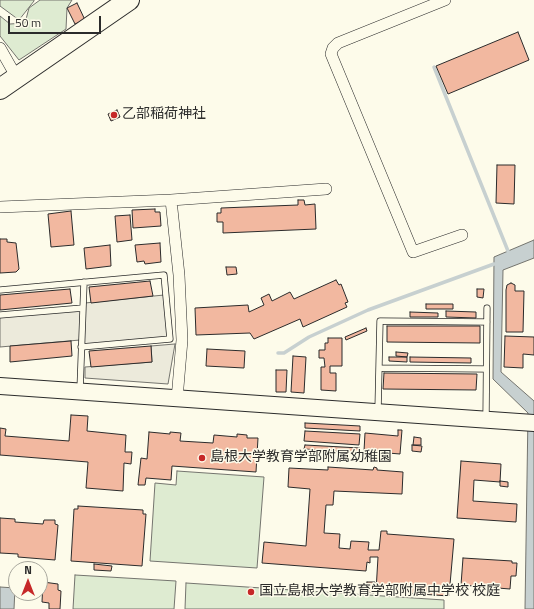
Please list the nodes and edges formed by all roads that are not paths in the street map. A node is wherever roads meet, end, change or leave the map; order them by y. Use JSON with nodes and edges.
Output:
{"nodes":[{"id":1,"x":129,"y":0,"type":"edge"},
{"id":2,"x":445,"y":0,"type":"edge"},
{"id":3,"x":0,"y":48,"type":"edge"},
{"id":4,"x":17,"y":78,"type":"junction"},
{"id":5,"x":0,"y":89,"type":"edge"},
{"id":6,"x":326,"y":189,"type":"dead end"},
{"id":7,"x":171,"y":200,"type":"junction"},
{"id":8,"x":0,"y":208,"type":"edge"},
{"id":9,"x":462,"y":235,"type":"dead end"},
{"id":10,"x":84,"y":282,"type":"junction"},
{"id":11,"x":0,"y":290,"type":"edge"},
{"id":12,"x":83,"y":308,"type":"junction"},
{"id":13,"x":487,"y":308,"type":"dead end"},
{"id":14,"x":0,"y":315,"type":"edge"},
{"id":15,"x":487,"y":322,"type":"junction"},
{"id":16,"x":81,"y":347,"type":"junction"},
{"id":17,"x":379,"y":368,"type":"junction"},
{"id":18,"x":486,"y":369,"type":"junction"},
{"id":19,"x":0,"y":386,"type":"edge"},
{"id":20,"x":80,"y":392,"type":"junction"},
{"id":21,"x":177,"y":399,"type":"junction"},
{"id":22,"x":378,"y":412,"type":"junction"},
{"id":23,"x":486,"y":420,"type":"junction"},
{"id":24,"x":534,"y":423,"type":"edge"}],
"edges":[{"from":1,"to":4,"type":"highway"},
{"from":2,"to":9,"type":"street"},
{"from":3,"to":4,"type":"street"},
{"from":4,"to":5,"type":"highway"},
{"from":6,"to":7,"type":"street"},
{"from":7,"to":8,"type":"street"},
{"from":7,"to":21,"type":"street"},
{"from":10,"to":11,"type":"lane"},
{"from":10,"to":12,"type":"lane"},
{"from":10,"to":16,"type":"lane"},
{"from":12,"to":14,"type":"lane"},
{"from":12,"to":16,"type":"lane"},
{"from":13,"to":15,"type":"lane"},
{"from":15,"to":17,"type":"lane"},
{"from":15,"to":18,"type":"lane"},
{"from":16,"to":20,"type":"lane"},
{"from":17,"to":18,"type":"lane"},
{"from":17,"to":22,"type":"lane"},
{"from":18,"to":23,"type":"lane"},
{"from":19,"to":20,"type":"street"},
{"from":20,"to":21,"type":"street"},
{"from":21,"to":22,"type":"street"},
{"from":22,"to":23,"type":"street"},
{"from":23,"to":24,"type":"street"}]}
